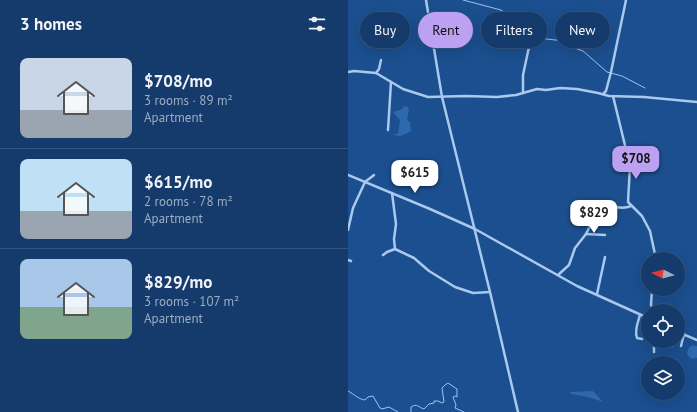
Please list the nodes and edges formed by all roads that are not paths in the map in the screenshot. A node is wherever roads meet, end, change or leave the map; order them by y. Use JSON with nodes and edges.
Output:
{"nodes":[{"id":1,"x":426,"y":0,"type":"edge"},
{"id":2,"x":626,"y":0,"type":"edge"},
{"id":3,"x":529,"y":48,"type":"edge"},
{"id":4,"x":381,"y":60,"type":"dead end"},
{"id":5,"x":348,"y":72,"type":"edge"},
{"id":6,"x":376,"y":73,"type":"junction"},
{"id":7,"x":391,"y":82,"type":"junction"},
{"id":8,"x":523,"y":93,"type":"junction"},
{"id":9,"x":603,"y":94,"type":"junction"},
{"id":10,"x":613,"y":96,"type":"junction"},
{"id":11,"x":442,"y":97,"type":"junction"},
{"id":12,"x":697,"y":102,"type":"edge"},
{"id":13,"x":388,"y":130,"type":"dead end"},
{"id":14,"x":348,"y":175,"type":"edge"},
{"id":15,"x":374,"y":175,"type":"dead end"},
{"id":16,"x":365,"y":182,"type":"junction"},
{"id":17,"x":392,"y":193,"type":"junction"},
{"id":18,"x":631,"y":206,"type":"junction"},
{"id":19,"x":475,"y":229,"type":"junction"},
{"id":20,"x":348,"y":230,"type":"edge"},
{"id":21,"x":586,"y":234,"type":"junction"},
{"id":22,"x":606,"y":235,"type":"dead end"},
{"id":23,"x":395,"y":249,"type":"junction"},
{"id":24,"x":654,"y":252,"type":"edge"},
{"id":25,"x":383,"y":255,"type":"dead end"},
{"id":26,"x":606,"y":257,"type":"dead end"},
{"id":27,"x":558,"y":275,"type":"junction"},
{"id":28,"x":490,"y":292,"type":"junction"},
{"id":29,"x":596,"y":294,"type":"junction"},
{"id":30,"x":640,"y":315,"type":"joint"},
{"id":31,"x":685,"y":334,"type":"edge"},
{"id":32,"x":641,"y":340,"type":"edge"},
{"id":33,"x":697,"y":340,"type":"edge"},
{"id":34,"x":654,"y":348,"type":"edge"},
{"id":35,"x":654,"y":352,"type":"dead end"},
{"id":36,"x":518,"y":412,"type":"edge"}],
"edges":[{"from":1,"to":11,"type":"street"},
{"from":2,"to":9,"type":"street"},
{"from":3,"to":8,"type":"street"},
{"from":4,"to":6,"type":"street"},
{"from":5,"to":6,"type":"street"},
{"from":6,"to":7,"type":"street"},
{"from":7,"to":11,"type":"street"},
{"from":7,"to":13,"type":"street"},
{"from":8,"to":9,"type":"street"},
{"from":8,"to":11,"type":"street"},
{"from":9,"to":10,"type":"street"},
{"from":10,"to":12,"type":"street"},
{"from":10,"to":18,"type":"street"},
{"from":11,"to":19,"type":"street"},
{"from":14,"to":16,"type":"street"},
{"from":15,"to":16,"type":"street"},
{"from":16,"to":17,"type":"street"},
{"from":16,"to":20,"type":"street"},
{"from":17,"to":19,"type":"street"},
{"from":17,"to":23,"type":"street"},
{"from":18,"to":21,"type":"street"},
{"from":18,"to":24,"type":"street"},
{"from":19,"to":27,"type":"street"},
{"from":19,"to":28,"type":"street"},
{"from":21,"to":22,"type":"street"},
{"from":21,"to":27,"type":"street"},
{"from":23,"to":25,"type":"street"},
{"from":23,"to":28,"type":"street"},
{"from":26,"to":29,"type":"street"},
{"from":27,"to":29,"type":"street"},
{"from":28,"to":36,"type":"street"},
{"from":29,"to":30,"type":"street"},
{"from":30,"to":32,"type":"street"},
{"from":31,"to":33,"type":"street"},
{"from":34,"to":35,"type":"street"}]}
